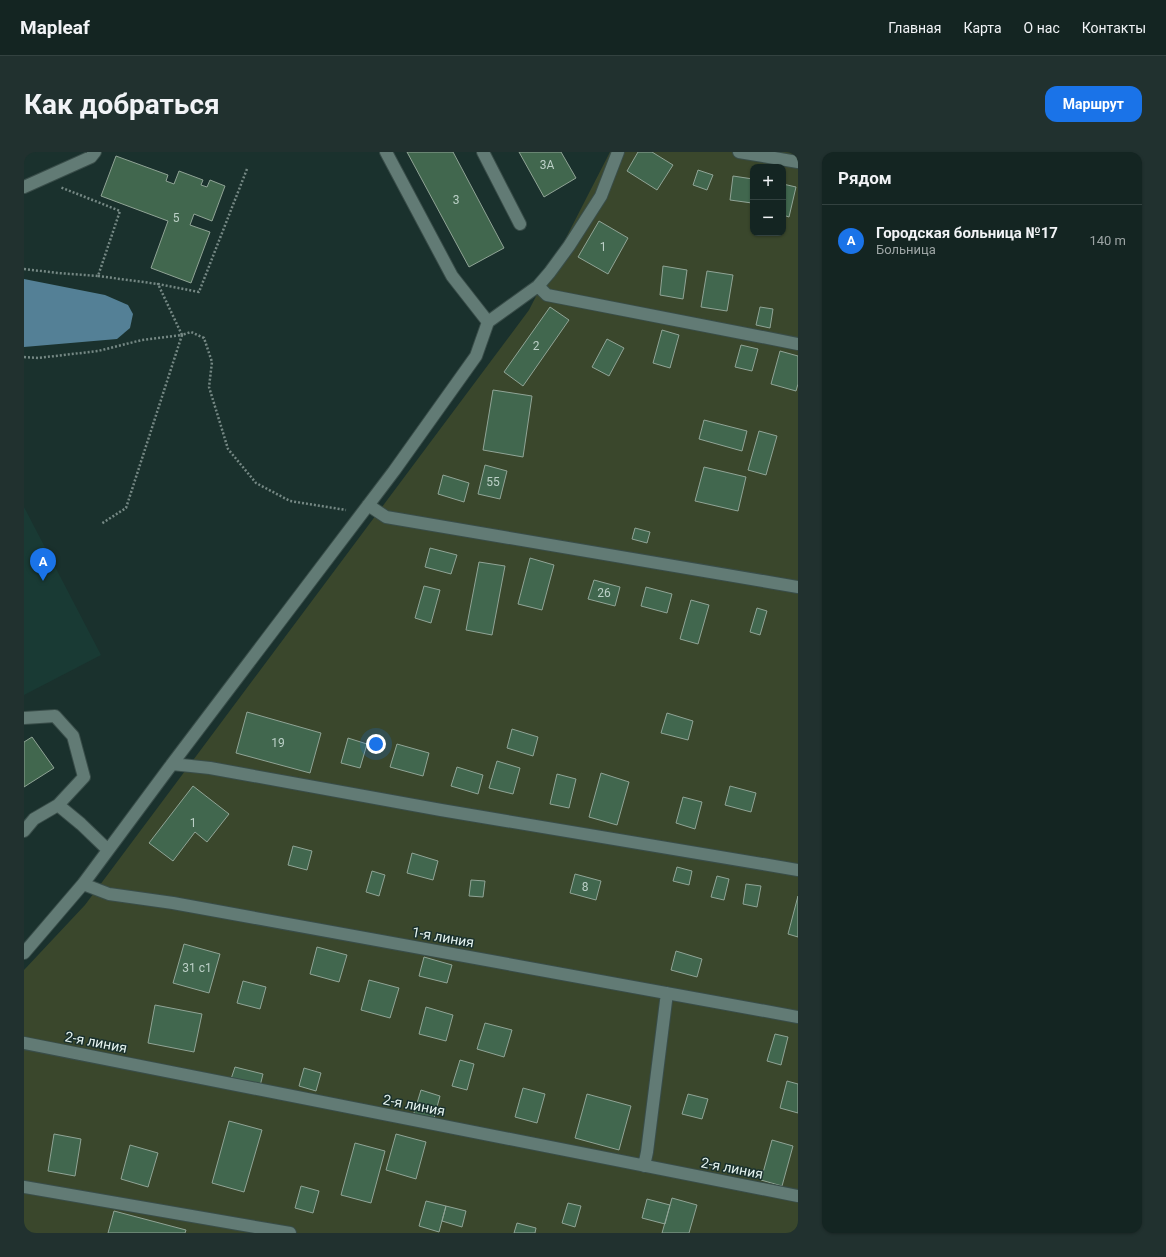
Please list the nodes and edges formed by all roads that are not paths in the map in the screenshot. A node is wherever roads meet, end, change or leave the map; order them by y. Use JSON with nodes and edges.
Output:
{"nodes":[{"id":1,"x":95,"y":152,"type":"edge"},
{"id":2,"x":386,"y":152,"type":"edge"},
{"id":3,"x":482,"y":152,"type":"edge"},
{"id":4,"x":618,"y":152,"type":"edge"},
{"id":5,"x":739,"y":152,"type":"edge"},
{"id":6,"x":798,"y":162,"type":"edge"},
{"id":7,"x":24,"y":187,"type":"edge"},
{"id":8,"x":520,"y":224,"type":"dead end"},
{"id":9,"x":538,"y":286,"type":"junction"},
{"id":10,"x":488,"y":322,"type":"junction"},
{"id":11,"x":798,"y":344,"type":"edge"},
{"id":12,"x":368,"y":505,"type":"junction"},
{"id":13,"x":798,"y":587,"type":"edge"},
{"id":14,"x":24,"y":718,"type":"edge"},
{"id":15,"x":172,"y":764,"type":"junction"},
{"id":16,"x":58,"y":805,"type":"junction"},
{"id":17,"x":24,"y":831,"type":"edge"},
{"id":18,"x":108,"y":850,"type":"junction"},
{"id":19,"x":798,"y":870,"type":"edge"},
{"id":20,"x":83,"y":884,"type":"junction"},
{"id":21,"x":24,"y":953,"type":"edge"},
{"id":22,"x":667,"y":993,"type":"junction"},
{"id":23,"x":798,"y":1017,"type":"edge"},
{"id":24,"x":24,"y":1043,"type":"edge"},
{"id":25,"x":644,"y":1166,"type":"junction"},
{"id":26,"x":24,"y":1187,"type":"edge"},
{"id":27,"x":798,"y":1196,"type":"edge"},
{"id":28,"x":290,"y":1233,"type":"edge"}],
"edges":[{"from":1,"to":7,"type":"street"},
{"from":2,"to":10,"type":"street"},
{"from":3,"to":8,"type":"street"},
{"from":4,"to":9,"type":"street"},
{"from":5,"to":6,"type":"street"},
{"from":9,"to":10,"type":"street"},
{"from":9,"to":11,"type":"street"},
{"from":10,"to":12,"type":"street"},
{"from":12,"to":13,"type":"street"},
{"from":12,"to":15,"type":"street"},
{"from":14,"to":16,"type":"street"},
{"from":15,"to":18,"type":"street"},
{"from":15,"to":19,"type":"street"},
{"from":16,"to":17,"type":"street"},
{"from":16,"to":18,"type":"street"},
{"from":18,"to":20,"type":"street"},
{"from":20,"to":21,"type":"street"},
{"from":20,"to":22,"type":"street","name":"1-я линия"},
{"from":22,"to":23,"type":"street","name":"1-я линия"},
{"from":22,"to":25,"type":"street"},
{"from":24,"to":25,"type":"street","name":"2-я линия"},
{"from":25,"to":27,"type":"street","name":"2-я линия"},
{"from":26,"to":28,"type":"street"}]}
